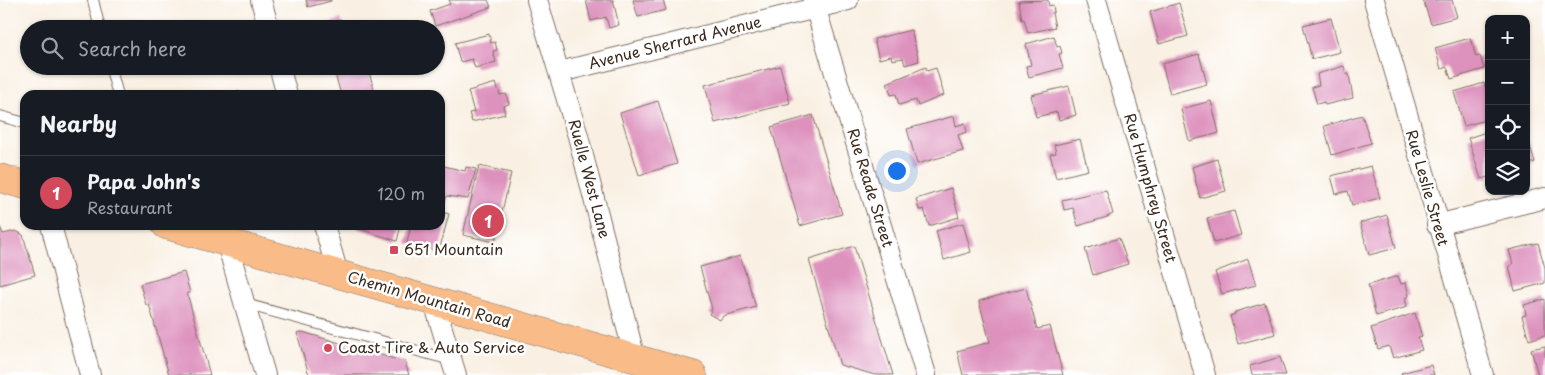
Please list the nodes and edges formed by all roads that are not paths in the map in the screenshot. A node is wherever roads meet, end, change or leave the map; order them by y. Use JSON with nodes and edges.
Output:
{"nodes":[{"id":1,"x":93,"y":0,"type":"edge"},
{"id":2,"x":261,"y":0,"type":"edge"},
{"id":3,"x":537,"y":0,"type":"edge"},
{"id":4,"x":848,"y":0,"type":"edge"},
{"id":5,"x":1096,"y":0,"type":"edge"},
{"id":6,"x":1374,"y":0,"type":"edge"},
{"id":7,"x":815,"y":4,"type":"edge"},
{"id":8,"x":98,"y":20,"type":"edge"},
{"id":9,"x":267,"y":20,"type":"edge"},
{"id":10,"x":560,"y":72,"type":"junction"},
{"id":11,"x":112,"y":75,"type":"edge"},
{"id":12,"x":281,"y":75,"type":"edge"},
{"id":13,"x":117,"y":90,"type":"edge"},
{"id":14,"x":286,"y":90,"type":"edge"},
{"id":15,"x":0,"y":116,"type":"edge"},
{"id":16,"x":20,"y":121,"type":"edge"},
{"id":17,"x":0,"y":178,"type":"edge"},
{"id":18,"x":20,"y":184,"type":"edge"},
{"id":19,"x":1545,"y":198,"type":"edge"},
{"id":20,"x":1437,"y":224,"type":"junction"},
{"id":21,"x":52,"y":230,"type":"edge"},
{"id":22,"x":183,"y":230,"type":"edge"},
{"id":23,"x":325,"y":230,"type":"edge"},
{"id":24,"x":227,"y":243,"type":"junction"},
{"id":25,"x":338,"y":274,"type":"junction"},
{"id":26,"x":245,"y":304,"type":"junction"},
{"id":27,"x":435,"y":306,"type":"junction"},
{"id":28,"x":635,"y":359,"type":"junction"},
{"id":29,"x":454,"y":367,"type":"edge"},
{"id":30,"x":90,"y":375,"type":"edge"},
{"id":31,"x":265,"y":375,"type":"edge"},
{"id":32,"x":693,"y":375,"type":"edge"},
{"id":33,"x":926,"y":375,"type":"edge"},
{"id":34,"x":1205,"y":375,"type":"edge"},
{"id":35,"x":1483,"y":375,"type":"edge"}],
"edges":[{"from":1,"to":8,"type":"lane"},
{"from":2,"to":9,"type":"street"},
{"from":3,"to":10,"type":"street","name":"Ruelle West Lane"},
{"from":4,"to":7,"type":"street","name":"Avenue Sherrard Avenue"},
{"from":5,"to":34,"type":"street","name":"Rue Humphrey Street"},
{"from":6,"to":20,"type":"street","name":"Rue Leslie Street"},
{"from":7,"to":10,"type":"street","name":"Avenue Sherrard Avenue"},
{"from":7,"to":33,"type":"street","name":"Rue Reade Street"},
{"from":10,"to":28,"type":"street","name":"Ruelle West Lane"},
{"from":11,"to":13,"type":"lane"},
{"from":12,"to":14,"type":"street"},
{"from":15,"to":16,"type":"lane"},
{"from":17,"to":18,"type":"main road"},
{"from":19,"to":20,"type":"street"},
{"from":20,"to":35,"type":"street","name":"Rue Leslie Street"},
{"from":21,"to":30,"type":"street"},
{"from":22,"to":24,"type":"main road","name":"Chemin Mountain Road"},
{"from":23,"to":25,"type":"street"},
{"from":24,"to":25,"type":"main road","name":"Chemin Mountain Road"},
{"from":24,"to":26,"type":"street"},
{"from":25,"to":27,"type":"main road","name":"Chemin Mountain Road"},
{"from":26,"to":29,"type":"lane"},
{"from":26,"to":31,"type":"street"},
{"from":27,"to":28,"type":"main road","name":"Chemin Mountain Road"},
{"from":27,"to":29,"type":"street"},
{"from":28,"to":32,"type":"main road","name":"Chemin Mountain Road"}]}
